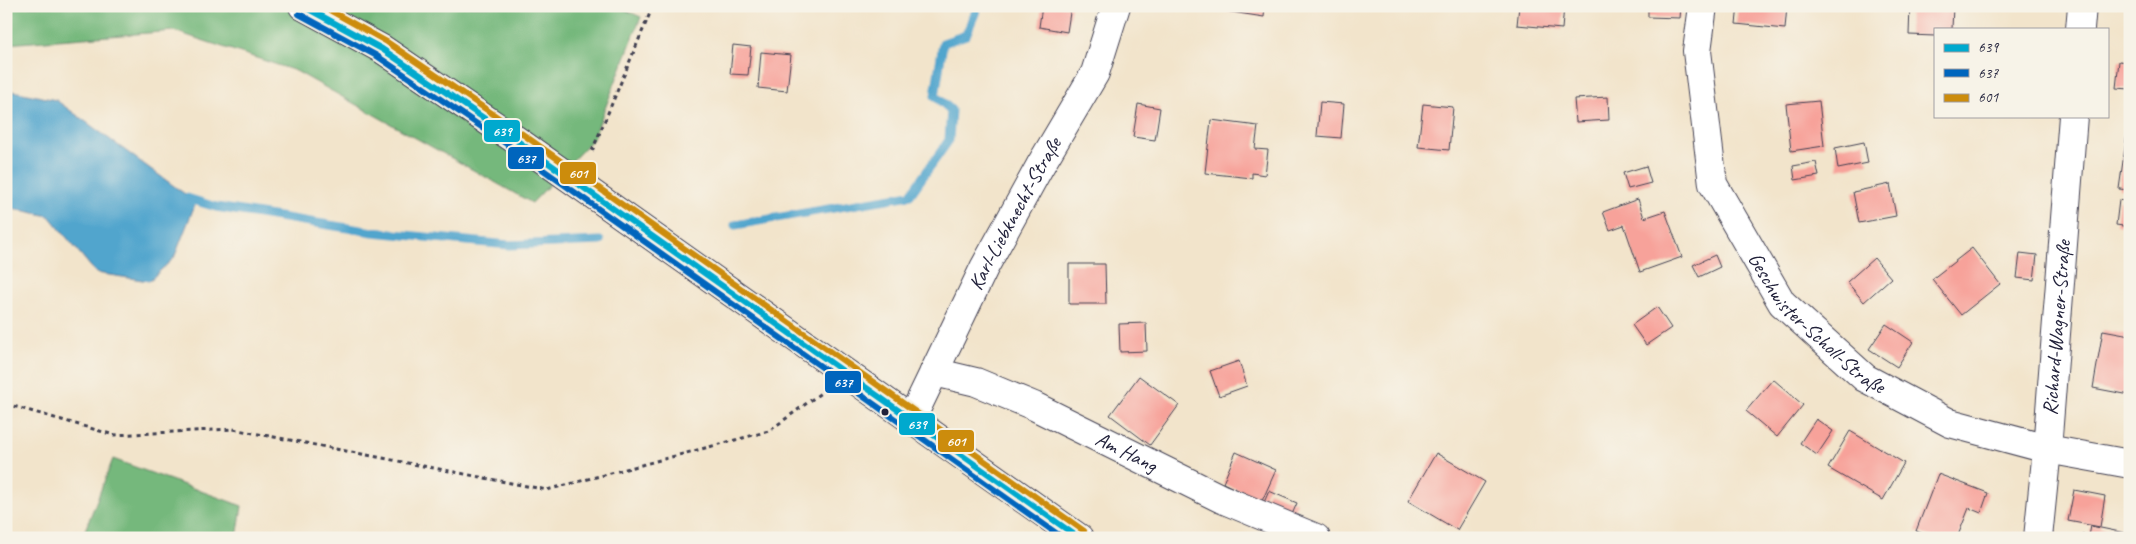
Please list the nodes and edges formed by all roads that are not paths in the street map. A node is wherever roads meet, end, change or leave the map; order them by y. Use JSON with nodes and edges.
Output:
{"nodes":[{"id":1,"x":303,"y":6,"type":"edge"},
{"id":2,"x":1116,"y":6,"type":"edge"},
{"id":3,"x":1703,"y":6,"type":"edge"},
{"id":4,"x":2082,"y":6,"type":"edge"},
{"id":5,"x":2080,"y":28,"type":"edge"},
{"id":6,"x":2073,"y":118,"type":"edge"},
{"id":7,"x":934,"y":372,"type":"junction"},
{"id":8,"x":911,"y":420,"type":"junction"},
{"id":9,"x":2047,"y":449,"type":"junction"},
{"id":10,"x":2130,"y":464,"type":"edge"},
{"id":11,"x":1079,"y":538,"type":"edge"},
{"id":12,"x":1316,"y":538,"type":"edge"},
{"id":13,"x":2038,"y":538,"type":"edge"}],
"edges":[{"from":1,"to":8,"type":"street"},
{"from":2,"to":7,"type":"street","name":"Karl-Liebknecht-Straße"},
{"from":3,"to":9,"type":"street","name":"Geschwister-Scholl-Straße"},
{"from":4,"to":5,"type":"street"},
{"from":6,"to":9,"type":"street","name":"Richard-Wagner-Straße"},
{"from":7,"to":8,"type":"street","name":"Karl-Liebknecht-Straße"},
{"from":7,"to":12,"type":"street","name":"Am Hang"},
{"from":8,"to":11,"type":"street"},
{"from":9,"to":10,"type":"street","name":"Geschwister-Scholl-Straße"},
{"from":9,"to":13,"type":"street","name":"Richard-Wagner-Straße"}]}
